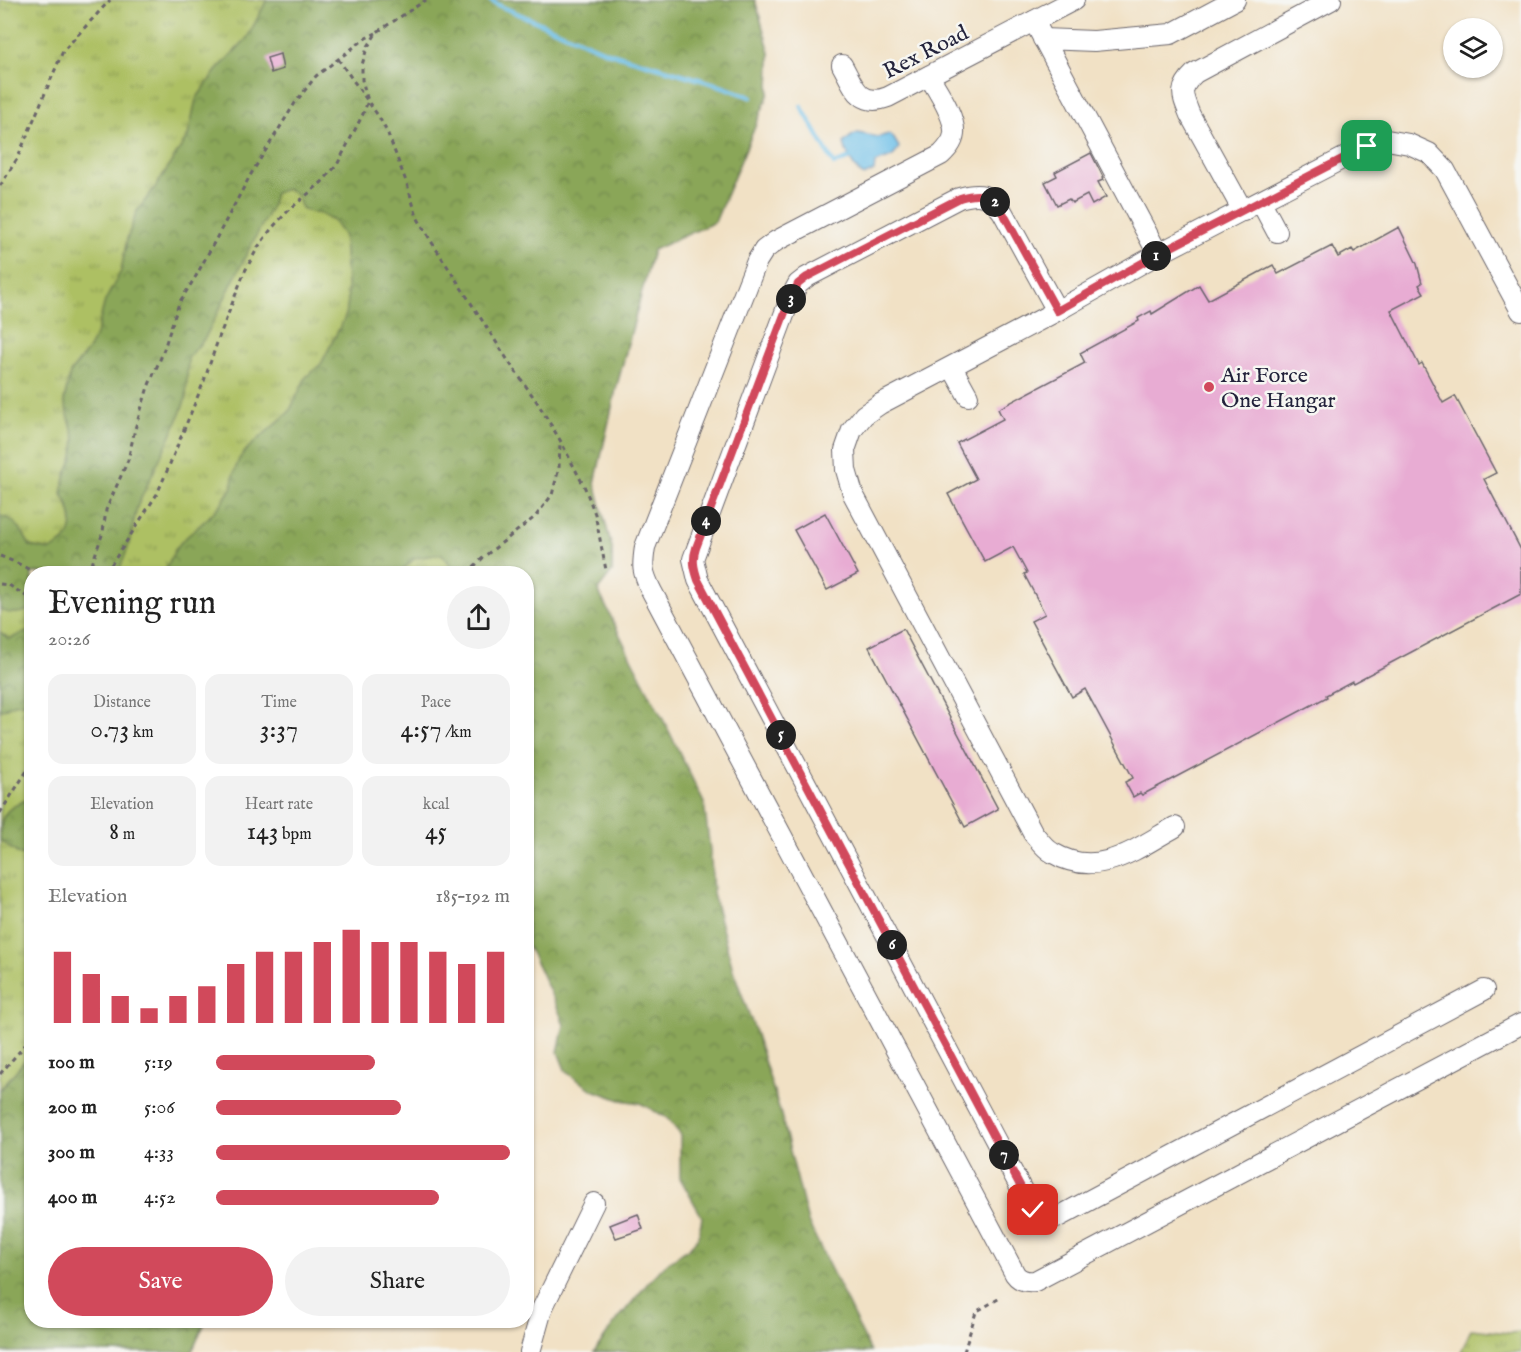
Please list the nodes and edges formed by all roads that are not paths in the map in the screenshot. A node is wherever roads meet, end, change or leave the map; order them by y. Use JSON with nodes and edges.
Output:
{"nodes":[{"id":1,"x":1074,"y":0,"type":"edge"},
{"id":2,"x":1235,"y":0,"type":"edge"},
{"id":3,"x":1331,"y":0,"type":"edge"},
{"id":4,"x":1034,"y":21,"type":"junction"},
{"id":5,"x":1043,"y":39,"type":"junction"},
{"id":6,"x":842,"y":65,"type":"dead end"},
{"id":7,"x":929,"y":76,"type":"junction"},
{"id":8,"x":1261,"y":202,"type":"junction"},
{"id":9,"x":1243,"y":211,"type":"junction"},
{"id":10,"x":1277,"y":232,"type":"dead end"},
{"id":11,"x":1158,"y":254,"type":"junction"},
{"id":12,"x":1057,"y":311,"type":"junction"},
{"id":13,"x":1521,"y":311,"type":"edge"},
{"id":14,"x":952,"y":367,"type":"junction"},
{"id":15,"x":968,"y":396,"type":"dead end"},
{"id":16,"x":1175,"y":827,"type":"dead end"},
{"id":17,"x":1484,"y":990,"type":"dead end"},
{"id":18,"x":1521,"y":1023,"type":"edge"},
{"id":19,"x":594,"y":1203,"type":"dead end"},
{"id":20,"x":530,"y":1352,"type":"edge"}],
"edges":[{"from":1,"to":4,"type":"street","name":"Rex Road"},
{"from":2,"to":5,"type":"street"},
{"from":3,"to":9,"type":"street"},
{"from":4,"to":5,"type":"street"},
{"from":4,"to":7,"type":"street","name":"Rex Road"},
{"from":5,"to":11,"type":"street"},
{"from":6,"to":7,"type":"street","name":"Rex Road"},
{"from":7,"to":18,"type":"street"},
{"from":8,"to":9,"type":"street"},
{"from":8,"to":10,"type":"street"},
{"from":8,"to":13,"type":"street"},
{"from":9,"to":11,"type":"street"},
{"from":11,"to":12,"type":"street"},
{"from":12,"to":14,"type":"street"},
{"from":12,"to":17,"type":"street"},
{"from":14,"to":15,"type":"street"},
{"from":14,"to":16,"type":"street"},
{"from":19,"to":20,"type":"street"}]}
